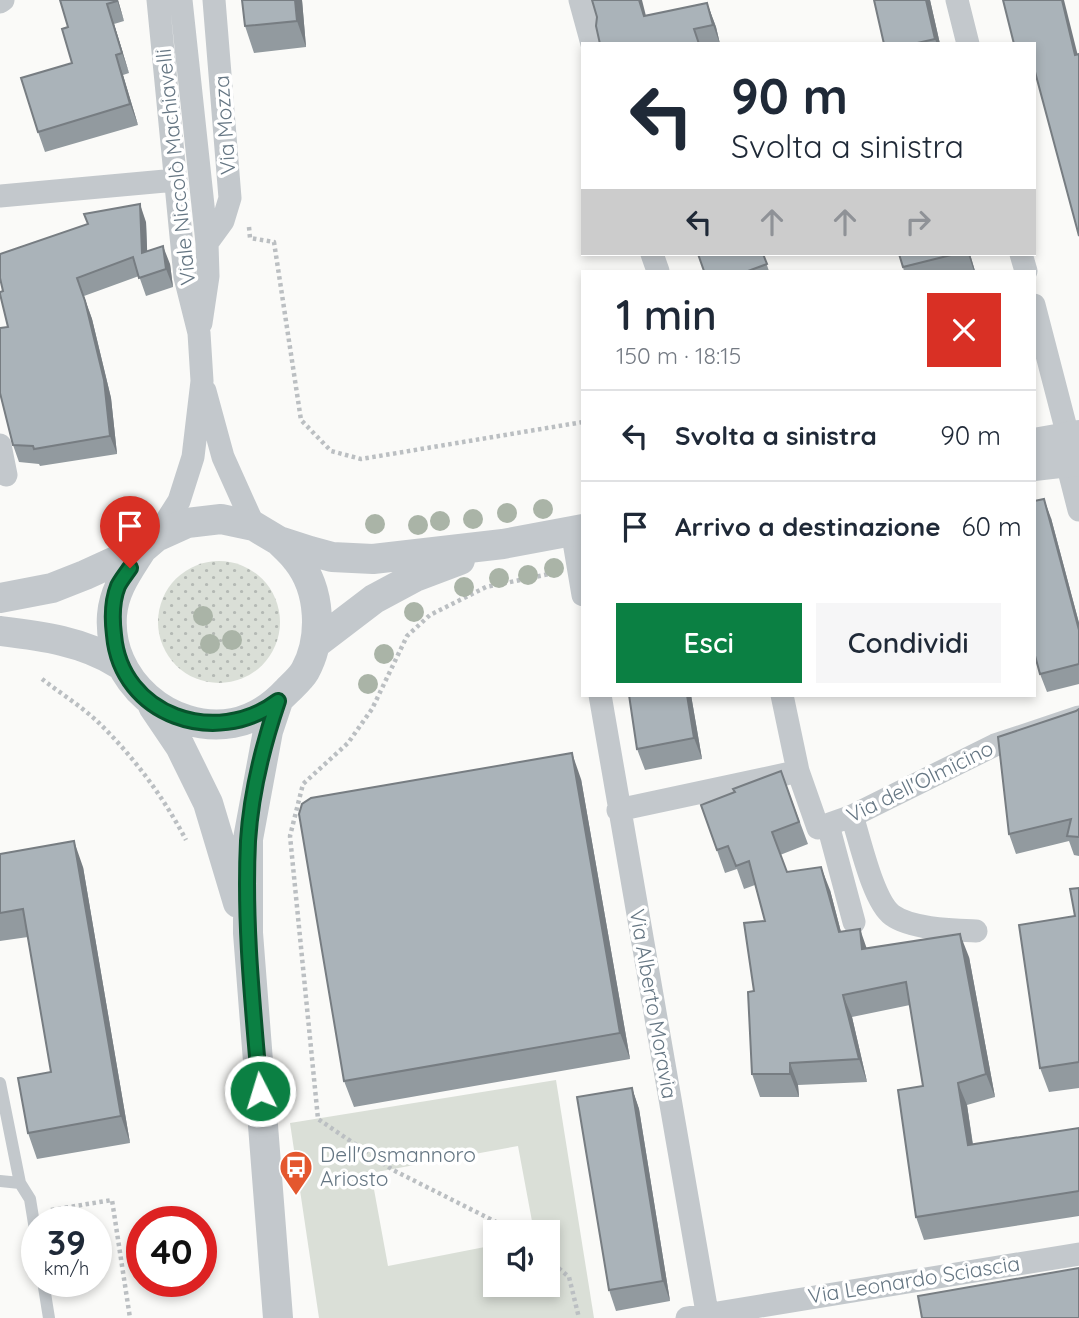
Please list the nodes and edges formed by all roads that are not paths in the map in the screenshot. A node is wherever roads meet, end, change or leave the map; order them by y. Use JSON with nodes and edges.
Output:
{"nodes":[{"id":1,"x":158,"y":0,"type":"edge"},
{"id":2,"x":181,"y":0,"type":"edge"},
{"id":3,"x":214,"y":0,"type":"edge"},
{"id":4,"x":580,"y":0,"type":"edge"},
{"id":5,"x":957,"y":0,"type":"edge"},
{"id":6,"x":591,"y":42,"type":"edge"},
{"id":7,"x":968,"y":42,"type":"edge"},
{"id":8,"x":176,"y":180,"type":"junction"},
{"id":9,"x":0,"y":196,"type":"edge"},
{"id":10,"x":207,"y":243,"type":"junction"},
{"id":11,"x":1036,"y":312,"type":"edge"},
{"id":12,"x":199,"y":333,"type":"junction"},
{"id":13,"x":202,"y":381,"type":"junction"},
{"id":14,"x":1036,"y":443,"type":"edge"},
{"id":15,"x":0,"y":444,"type":"edge"},
{"id":16,"x":1073,"y":449,"type":"edge"},
{"id":17,"x":1036,"y":465,"type":"edge"},
{"id":18,"x":6,"y":475,"type":"dead end"},
{"id":19,"x":1079,"y":510,"type":"edge"},
{"id":20,"x":577,"y":529,"type":"edge"},
{"id":21,"x":267,"y":534,"type":"junction"},
{"id":22,"x":149,"y":543,"type":"junction"},
{"id":23,"x":503,"y":544,"type":"junction"},
{"id":24,"x":581,"y":585,"type":"edge"},
{"id":25,"x":0,"y":598,"type":"edge"},
{"id":26,"x":0,"y":631,"type":"edge"},
{"id":27,"x":315,"y":644,"type":"junction"},
{"id":28,"x":119,"y":664,"type":"junction"},
{"id":29,"x":600,"y":697,"type":"edge"},
{"id":30,"x":782,"y":697,"type":"edge"},
{"id":31,"x":149,"y":701,"type":"junction"},
{"id":32,"x":278,"y":701,"type":"junction"},
{"id":33,"x":1079,"y":717,"type":"edge"},
{"id":34,"x":798,"y":771,"type":"junction"},
{"id":35,"x":618,"y":810,"type":"junction"},
{"id":36,"x":852,"y":816,"type":"junction"},
{"id":37,"x":828,"y":825,"type":"junction"},
{"id":38,"x":854,"y":922,"type":"dead end"},
{"id":39,"x":976,"y":931,"type":"dead end"},
{"id":40,"x":248,"y":933,"type":"junction"},
{"id":41,"x":0,"y":1083,"type":"edge"},
{"id":42,"x":0,"y":1181,"type":"edge"},
{"id":43,"x":20,"y":1183,"type":"junction"},
{"id":44,"x":31,"y":1206,"type":"edge"},
{"id":45,"x":1079,"y":1254,"type":"edge"},
{"id":46,"x":46,"y":1297,"type":"edge"},
{"id":47,"x":701,"y":1316,"type":"edge"},
{"id":48,"x":49,"y":1318,"type":"edge"},
{"id":49,"x":278,"y":1318,"type":"edge"}],
"edges":[{"from":1,"to":8,"type":"street","name":"Viale Niccolò Machiavelli"},
{"from":2,"to":10,"type":"street","name":"Viale Niccolò Machiavelli"},
{"from":3,"to":10,"type":"street","name":"Via Mozza"},
{"from":4,"to":6,"type":"street"},
{"from":5,"to":7,"type":"street"},
{"from":8,"to":9,"type":"street"},
{"from":8,"to":12,"type":"street","name":"Viale Niccolò Machiavelli"},
{"from":10,"to":12,"type":"street","name":"Viale Niccolò Machiavelli"},
{"from":11,"to":16,"type":"street"},
{"from":12,"to":13,"type":"street"},
{"from":13,"to":21,"type":"street"},
{"from":13,"to":22,"type":"street"},
{"from":14,"to":16,"type":"street"},
{"from":15,"to":18,"type":"street"},
{"from":16,"to":17,"type":"street"},
{"from":16,"to":19,"type":"street"},
{"from":20,"to":23,"type":"street"},
{"from":20,"to":24,"type":"street"},
{"from":21,"to":22,"type":"street"},
{"from":21,"to":23,"type":"street"},
{"from":21,"to":27,"type":"street"},
{"from":22,"to":25,"type":"street"},
{"from":22,"to":28,"type":"street"},
{"from":23,"to":27,"type":"street"},
{"from":26,"to":28,"type":"street"},
{"from":27,"to":32,"type":"street"},
{"from":28,"to":31,"type":"street"},
{"from":29,"to":35,"type":"street","name":"Via Alberto Moravia"},
{"from":30,"to":34,"type":"street","name":"Via dell'Olmicino"},
{"from":31,"to":32,"type":"street"},
{"from":31,"to":40,"type":"street"},
{"from":32,"to":40,"type":"street"},
{"from":33,"to":36,"type":"street","name":"Via dell'Olmicino"},
{"from":34,"to":35,"type":"street"},
{"from":34,"to":37,"type":"street","name":"Via dell'Olmicino"},
{"from":35,"to":47,"type":"street","name":"Via Alberto Moravia"},
{"from":36,"to":37,"type":"street","name":"Via dell'Olmicino"},
{"from":36,"to":39,"type":"street"},
{"from":37,"to":38,"type":"street"},
{"from":40,"to":49,"type":"street"},
{"from":41,"to":43,"type":"lane"},
{"from":42,"to":43,"type":"lane"},
{"from":43,"to":44,"type":"lane"},
{"from":45,"to":47,"type":"street","name":"Via Leonardo Sciascia"},
{"from":46,"to":48,"type":"lane"}]}
